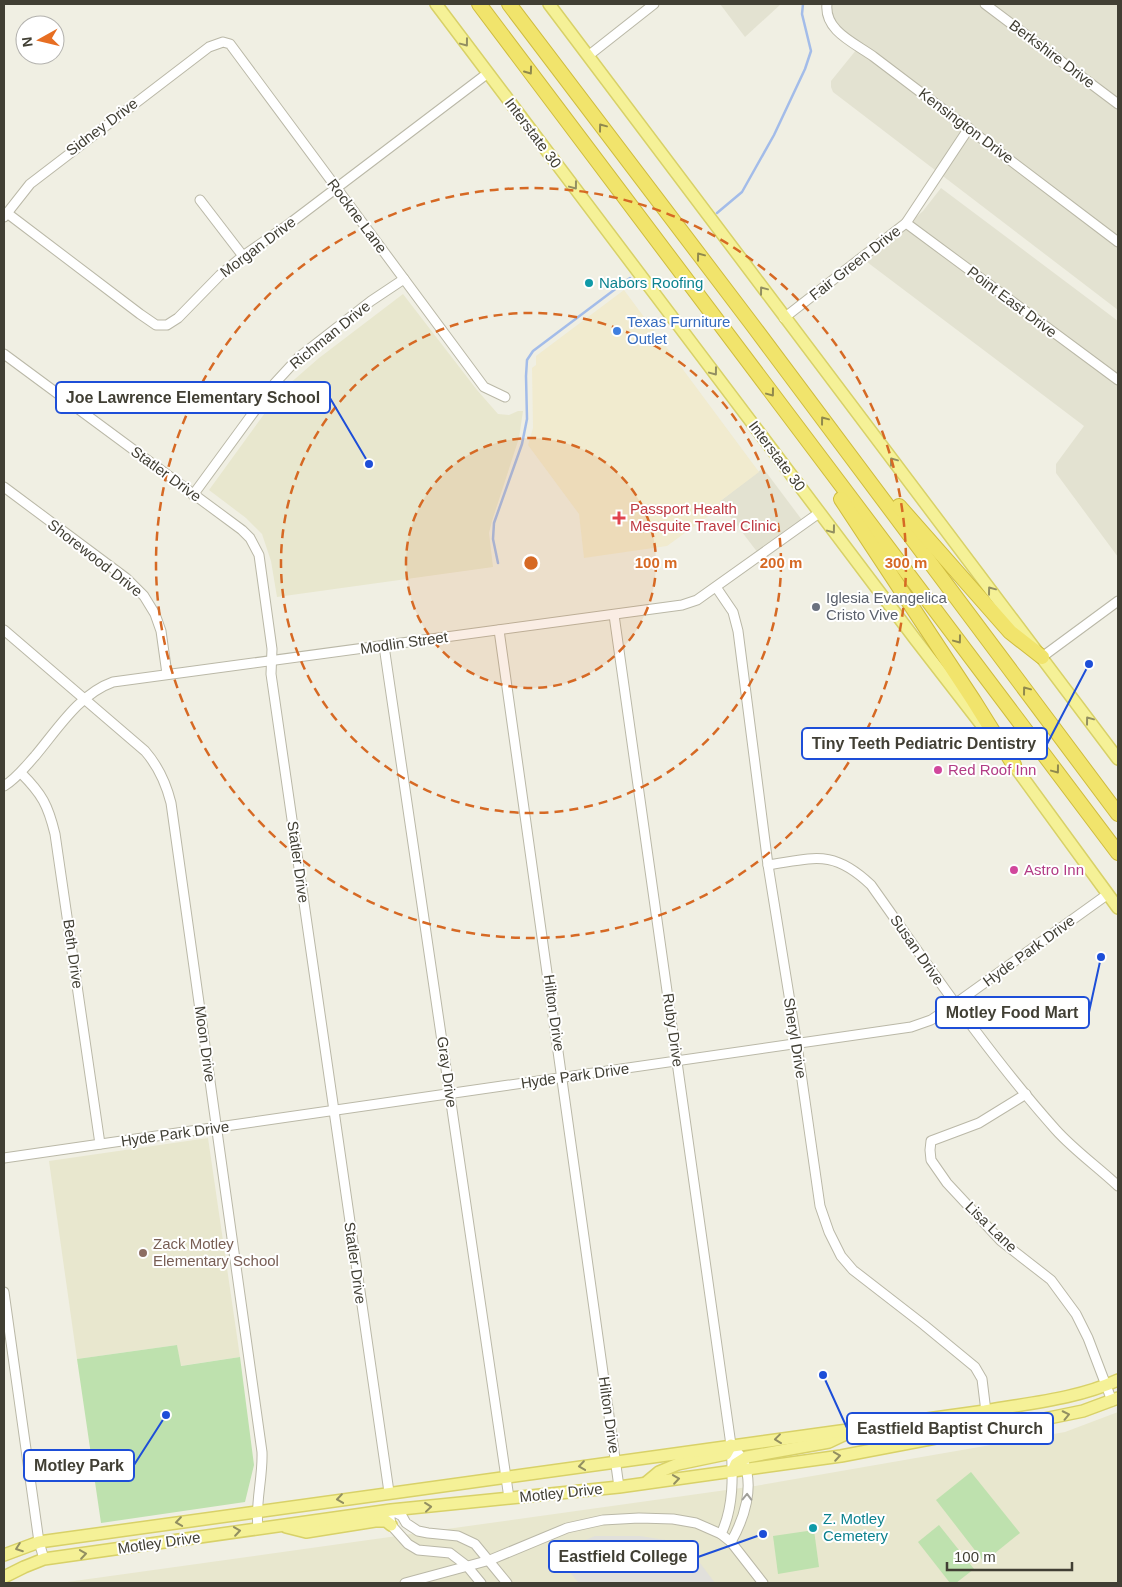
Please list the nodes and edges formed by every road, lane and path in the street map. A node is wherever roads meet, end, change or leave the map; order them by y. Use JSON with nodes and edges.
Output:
{"nodes":[{"id":1,"x":436,"y":4,"type":"edge"},
{"id":2,"x":479,"y":4,"type":"edge"},
{"id":3,"x":509,"y":4,"type":"edge"},
{"id":4,"x":518,"y":4,"type":"edge"},
{"id":5,"x":549,"y":4,"type":"edge"},
{"id":6,"x":654,"y":4,"type":"edge"},
{"id":7,"x":827,"y":4,"type":"edge"},
{"id":8,"x":985,"y":4,"type":"edge"},
{"id":9,"x":209,"y":47,"type":"joint"},
{"id":10,"x":588,"y":56,"type":"junction"},
{"id":11,"x":559,"y":70,"type":"junction"},
{"id":12,"x":488,"y":73,"type":"junction"},
{"id":13,"x":1118,"y":104,"type":"edge"},
{"id":14,"x":969,"y":128,"type":"junction"},
{"id":15,"x":336,"y":188,"type":"junction"},
{"id":16,"x":200,"y":200,"type":"dead end"},
{"id":17,"x":5,"y":215,"type":"edge"},
{"id":18,"x":906,"y":223,"type":"junction"},
{"id":19,"x":1118,"y":228,"type":"edge"},
{"id":20,"x":1115,"y":239,"type":"edge"},
{"id":21,"x":242,"y":256,"type":"junction"},
{"id":22,"x":404,"y":279,"type":"junction"},
{"id":23,"x":784,"y":318,"type":"junction"},
{"id":24,"x":4,"y":354,"type":"edge"},
{"id":25,"x":1118,"y":380,"type":"edge"},
{"id":26,"x":505,"y":397,"type":"dead end"},
{"id":27,"x":802,"y":434,"type":"junction"},
{"id":28,"x":840,"y":441,"type":"junction"},
{"id":29,"x":4,"y":487,"type":"edge"},
{"id":30,"x":193,"y":495,"type":"junction"},
{"id":31,"x":819,"y":512,"type":"junction"},
{"id":32,"x":716,"y":587,"type":"junction"},
{"id":33,"x":1118,"y":601,"type":"edge"},
{"id":34,"x":614,"y":615,"type":"junction"},
{"id":35,"x":4,"y":630,"type":"edge"},
{"id":36,"x":499,"y":630,"type":"junction"},
{"id":37,"x":384,"y":646,"type":"junction"},
{"id":38,"x":1042,"y":657,"type":"junction"},
{"id":39,"x":271,"y":662,"type":"junction"},
{"id":40,"x":168,"y":674,"type":"junction"},
{"id":41,"x":84,"y":699,"type":"junction"},
{"id":42,"x":1118,"y":759,"type":"edge"},
{"id":43,"x":1014,"y":765,"type":"junction"},
{"id":44,"x":21,"y":773,"type":"junction"},
{"id":45,"x":4,"y":786,"type":"edge"},
{"id":46,"x":1118,"y":814,"type":"edge"},
{"id":47,"x":1118,"y":853,"type":"edge"},
{"id":48,"x":768,"y":865,"type":"junction"},
{"id":49,"x":1108,"y":894,"type":"junction"},
{"id":50,"x":1118,"y":908,"type":"edge"},
{"id":51,"x":955,"y":1004,"type":"junction"},
{"id":52,"x":797,"y":1044,"type":"junction"},
{"id":53,"x":677,"y":1062,"type":"junction"},
{"id":54,"x":563,"y":1078,"type":"junction"},
{"id":55,"x":450,"y":1094,"type":"junction"},
{"id":56,"x":1026,"y":1094,"type":"junction"},
{"id":57,"x":334,"y":1111,"type":"junction"},
{"id":58,"x":217,"y":1128,"type":"junction"},
{"id":59,"x":100,"y":1144,"type":"junction"},
{"id":60,"x":4,"y":1158,"type":"edge"},
{"id":61,"x":1118,"y":1186,"type":"edge"},
{"id":62,"x":4,"y":1292,"type":"edge"},
{"id":63,"x":1118,"y":1380,"type":"edge"},
{"id":64,"x":1106,"y":1386,"type":"junction"},
{"id":65,"x":1115,"y":1400,"type":"edge"},
{"id":66,"x":985,"y":1411,"type":"junction"},
{"id":67,"x":988,"y":1428,"type":"junction"},
{"id":68,"x":854,"y":1430,"type":"junction"},
{"id":69,"x":731,"y":1445,"type":"junction"},
{"id":70,"x":616,"y":1461,"type":"junction"},
{"id":71,"x":745,"y":1464,"type":"junction"},
{"id":72,"x":732,"y":1471,"type":"junction"},
{"id":73,"x":506,"y":1476,"type":"junction"},
{"id":74,"x":646,"y":1483,"type":"junction"},
{"id":75,"x":620,"y":1487,"type":"junction"},
{"id":76,"x":389,"y":1492,"type":"junction"},
{"id":77,"x":509,"y":1498,"type":"junction"},
{"id":78,"x":391,"y":1510,"type":"junction"},
{"id":79,"x":256,"y":1511,"type":"junction"},
{"id":80,"x":391,"y":1525,"type":"junction"},
{"id":81,"x":279,"y":1526,"type":"junction"},
{"id":82,"x":258,"y":1528,"type":"junction"},
{"id":83,"x":721,"y":1534,"type":"junction"},
{"id":84,"x":39,"y":1542,"type":"junction"},
{"id":85,"x":730,"y":1542,"type":"junction"},
{"id":86,"x":4,"y":1555,"type":"edge"},
{"id":87,"x":44,"y":1559,"type":"junction"},
{"id":88,"x":490,"y":1560,"type":"junction"},
{"id":89,"x":467,"y":1566,"type":"junction"},
{"id":90,"x":4,"y":1577,"type":"edge"},
{"id":91,"x":405,"y":1583,"type":"edge"},
{"id":92,"x":481,"y":1583,"type":"edge"},
{"id":93,"x":507,"y":1583,"type":"edge"},
{"id":94,"x":763,"y":1583,"type":"edge"}],
"edges":[{"from":1,"to":12,"type":"main road","name":"Interstate 30","one_way":true},
{"from":2,"to":27,"type":"highway","one_way":true},
{"from":3,"to":11,"type":"highway"},
{"from":4,"to":11,"type":"highway"},
{"from":5,"to":10,"type":"main road"},
{"from":6,"to":10,"type":"street"},
{"from":7,"to":14,"type":"street","name":"Kensington Drive"},
{"from":8,"to":13,"type":"street","name":"Berkshire Drive"},
{"from":9,"to":15,"type":"street","name":"Rockne Lane"},
{"from":9,"to":17,"type":"street","name":"Sidney Drive"},
{"from":23,"to":10,"type":"main road","one_way":true},
{"from":28,"to":11,"type":"highway","one_way":true},
{"from":12,"to":15,"type":"street","name":"Morgan Drive"},
{"from":12,"to":31,"type":"main road","name":"Interstate 30","one_way":true},
{"from":14,"to":18,"type":"street","name":"Fair Green Drive"},
{"from":14,"to":20,"type":"street","name":"Kensington Drive"},
{"from":15,"to":21,"type":"street","name":"Morgan Drive"},
{"from":15,"to":22,"type":"street","name":"Rockne Lane"},
{"from":16,"to":21,"type":"street"},
{"from":17,"to":21,"type":"street","name":"Morgan Drive"},
{"from":18,"to":23,"type":"street","name":"Fair Green Drive"},
{"from":18,"to":25,"type":"street","name":"Point East Drive"},
{"from":19,"to":20,"type":"street"},
{"from":22,"to":26,"type":"street","name":"Rockne Lane"},
{"from":22,"to":30,"type":"street","name":"Richman Drive"},
{"from":38,"to":23,"type":"main road","one_way":true},
{"from":24,"to":30,"type":"street","name":"Statler Drive"},
{"from":27,"to":43,"type":"highway"},
{"from":27,"to":47,"type":"highway","one_way":true},
{"from":28,"to":38,"type":"highway"},
{"from":46,"to":28,"type":"highway","one_way":true},
{"from":29,"to":40,"type":"street","name":"Shorewood Drive"},
{"from":30,"to":39,"type":"street","name":"Statler Drive"},
{"from":31,"to":32,"type":"street","name":"Modlin Street"},
{"from":31,"to":43,"type":"main road","name":"Interstate 30","one_way":true},
{"from":32,"to":34,"type":"street","name":"Modlin Street"},
{"from":32,"to":48,"type":"street","name":"Sheryl Drive"},
{"from":33,"to":38,"type":"street"},
{"from":34,"to":36,"type":"street","name":"Modlin Street"},
{"from":34,"to":53,"type":"street","name":"Ruby Drive"},
{"from":35,"to":41,"type":"street","name":"Moon Drive"},
{"from":36,"to":37,"type":"street","name":"Modlin Street"},
{"from":36,"to":54,"type":"street","name":"Hilton Drive"},
{"from":37,"to":39,"type":"street","name":"Modlin Street"},
{"from":37,"to":55,"type":"street","name":"Gray Drive"},
{"from":42,"to":38,"type":"main road","one_way":true},
{"from":39,"to":40,"type":"street","name":"Modlin Street"},
{"from":39,"to":57,"type":"street","name":"Statler Drive"},
{"from":40,"to":41,"type":"street","name":"Modlin Street"},
{"from":41,"to":44,"type":"street","name":"Modlin Street"},
{"from":41,"to":58,"type":"street","name":"Moon Drive"},
{"from":43,"to":49,"type":"main road","name":"Interstate 30"},
{"from":44,"to":45,"type":"street","name":"Modlin Street"},
{"from":44,"to":59,"type":"street","name":"Beth Drive"},
{"from":48,"to":51,"type":"street","name":"Susan Drive"},
{"from":48,"to":52,"type":"street","name":"Sheryl Drive"},
{"from":49,"to":50,"type":"main road","name":"Interstate 30"},
{"from":49,"to":51,"type":"street","name":"Hyde Park Drive"},
{"from":51,"to":52,"type":"street","name":"Hyde Park Drive"},
{"from":51,"to":56,"type":"street","name":"Susan Drive"},
{"from":52,"to":53,"type":"street","name":"Hyde Park Drive"},
{"from":52,"to":66,"type":"street","name":"Sheryl Drive"},
{"from":53,"to":54,"type":"street","name":"Hyde Park Drive"},
{"from":53,"to":69,"type":"street","name":"Ruby Drive"},
{"from":54,"to":55,"type":"street","name":"Hyde Park Drive"},
{"from":54,"to":70,"type":"street","name":"Hilton Drive"},
{"from":55,"to":57,"type":"street","name":"Hyde Park Drive"},
{"from":55,"to":73,"type":"street","name":"Gray Drive"},
{"from":56,"to":61,"type":"street","name":"Susan Drive"},
{"from":56,"to":64,"type":"street","name":"Lisa Lane"},
{"from":57,"to":58,"type":"street","name":"Hyde Park Drive"},
{"from":57,"to":76,"type":"street","name":"Statler Drive"},
{"from":58,"to":59,"type":"street","name":"Hyde Park Drive"},
{"from":58,"to":79,"type":"street","name":"Moon Drive"},
{"from":59,"to":60,"type":"street","name":"Hyde Park Drive"},
{"from":62,"to":84,"type":"street"},
{"from":63,"to":64,"type":"main road","name":"Motley Drive"},
{"from":64,"to":65,"type":"street","name":"Lisa Lane"},
{"from":64,"to":66,"type":"main road","name":"Motley Drive"},
{"from":67,"to":65,"type":"main road","name":"Motley Drive","one_way":true},
{"from":66,"to":67,"type":"street","name":"Sheryl Drive"},
{"from":66,"to":68,"type":"main road","name":"Motley Drive"},
{"from":71,"to":67,"type":"main road","name":"Motley Drive","one_way":true},
{"from":68,"to":69,"type":"main road","name":"Motley Drive","one_way":true},
{"from":68,"to":71,"type":"main road"},
{"from":69,"to":70,"type":"main road","name":"Motley Drive"},
{"from":69,"to":71,"type":"street"},
{"from":69,"to":72,"type":"street","name":"Ruby Drive"},
{"from":69,"to":74,"type":"main road"},
{"from":70,"to":73,"type":"main road","name":"Motley Drive","one_way":true},
{"from":70,"to":75,"type":"street","name":"Hilton Drive"},
{"from":71,"to":72,"type":"main road","name":"Motley Drive"},
{"from":85,"to":71,"type":"street","one_way":true},
{"from":74,"to":72,"type":"main road","name":"Motley Drive","one_way":true},
{"from":72,"to":83,"type":"street","name":"Ruby Drive"},
{"from":73,"to":76,"type":"main road","name":"Motley Drive"},
{"from":73,"to":77,"type":"street","name":"Gray Drive"},
{"from":74,"to":75,"type":"main road","name":"Motley Drive"},
{"from":75,"to":77,"type":"main road","name":"Motley Drive"},
{"from":76,"to":78,"type":"main road"},
{"from":76,"to":79,"type":"main road","name":"Motley Drive","one_way":true},
{"from":78,"to":77,"type":"main road","name":"Motley Drive","one_way":true},
{"from":78,"to":80,"type":"street"},
{"from":78,"to":81,"type":"main road","name":"Motley Drive"},
{"from":78,"to":88,"type":"street"},
{"from":79,"to":82,"type":"street","name":"Moon Drive"},
{"from":79,"to":84,"type":"main road","name":"Motley Drive","one_way":true},
{"from":80,"to":81,"type":"main road"},
{"from":80,"to":89,"type":"street"},
{"from":81,"to":82,"type":"main road","name":"Motley Drive"},
{"from":87,"to":82,"type":"main road","name":"Motley Drive","one_way":true},
{"from":83,"to":85,"type":"street"},
{"from":83,"to":88,"type":"street"},
{"from":84,"to":86,"type":"main road","name":"Motley Drive","one_way":true},
{"from":84,"to":87,"type":"street"},
{"from":85,"to":94,"type":"street"},
{"from":87,"to":90,"type":"main road","name":"Motley Drive"},
{"from":88,"to":89,"type":"street"},
{"from":88,"to":93,"type":"street"},
{"from":89,"to":91,"type":"street"},
{"from":89,"to":92,"type":"street"}]}
